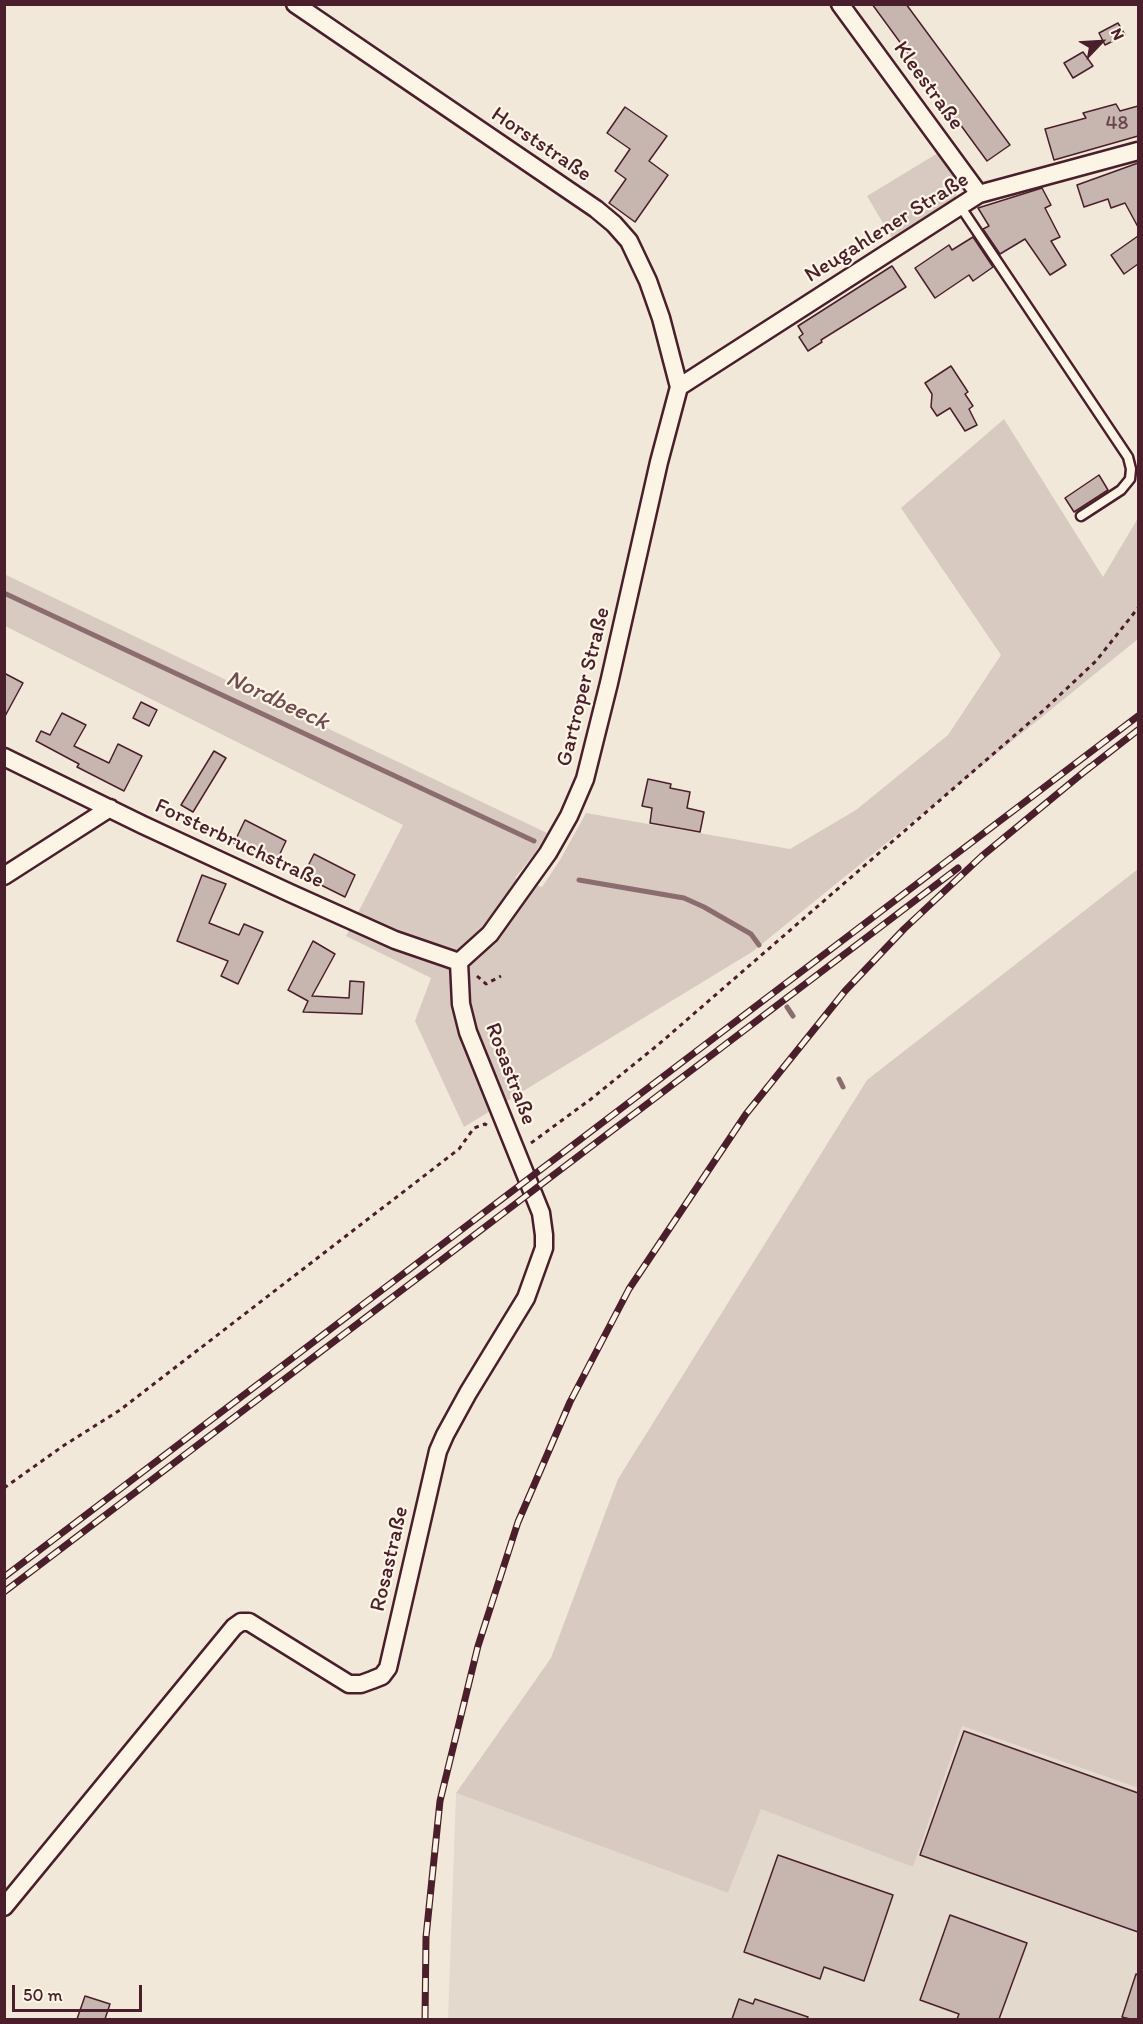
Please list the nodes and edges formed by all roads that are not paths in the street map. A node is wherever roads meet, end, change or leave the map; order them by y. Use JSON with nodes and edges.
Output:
{"nodes":[{"id":1,"x":295,"y":4,"type":"edge"},
{"id":2,"x":840,"y":4,"type":"edge"},
{"id":3,"x":1138,"y":151,"type":"edge"},
{"id":4,"x":979,"y":194,"type":"junction"},
{"id":5,"x":960,"y":206,"type":"junction"},
{"id":6,"x":679,"y":387,"type":"junction"},
{"id":7,"x":1082,"y":516,"type":"dead end"},
{"id":8,"x":4,"y":757,"type":"edge"},
{"id":9,"x":110,"y":808,"type":"junction"},
{"id":10,"x":4,"y":876,"type":"edge"},
{"id":11,"x":459,"y":962,"type":"junction"},
{"id":12,"x":4,"y":1907,"type":"edge"}],
"edges":[{"from":1,"to":6,"type":"street","name":"Horststraße"},
{"from":2,"to":4,"type":"street","name":"Kleestraße"},
{"from":3,"to":4,"type":"street","name":"Neugahlener Straße"},
{"from":4,"to":5,"type":"street","name":"Neugahlener Straße"},
{"from":5,"to":6,"type":"street","name":"Neugahlener Straße"},
{"from":5,"to":7,"type":"lane"},
{"from":6,"to":11,"type":"street","name":"Gartroper Straße"},
{"from":8,"to":9,"type":"street","name":"Forsterbruchstraße"},
{"from":9,"to":10,"type":"street"},
{"from":9,"to":11,"type":"street","name":"Forsterbruchstraße"},
{"from":11,"to":12,"type":"street","name":"Rosastraße"}]}
